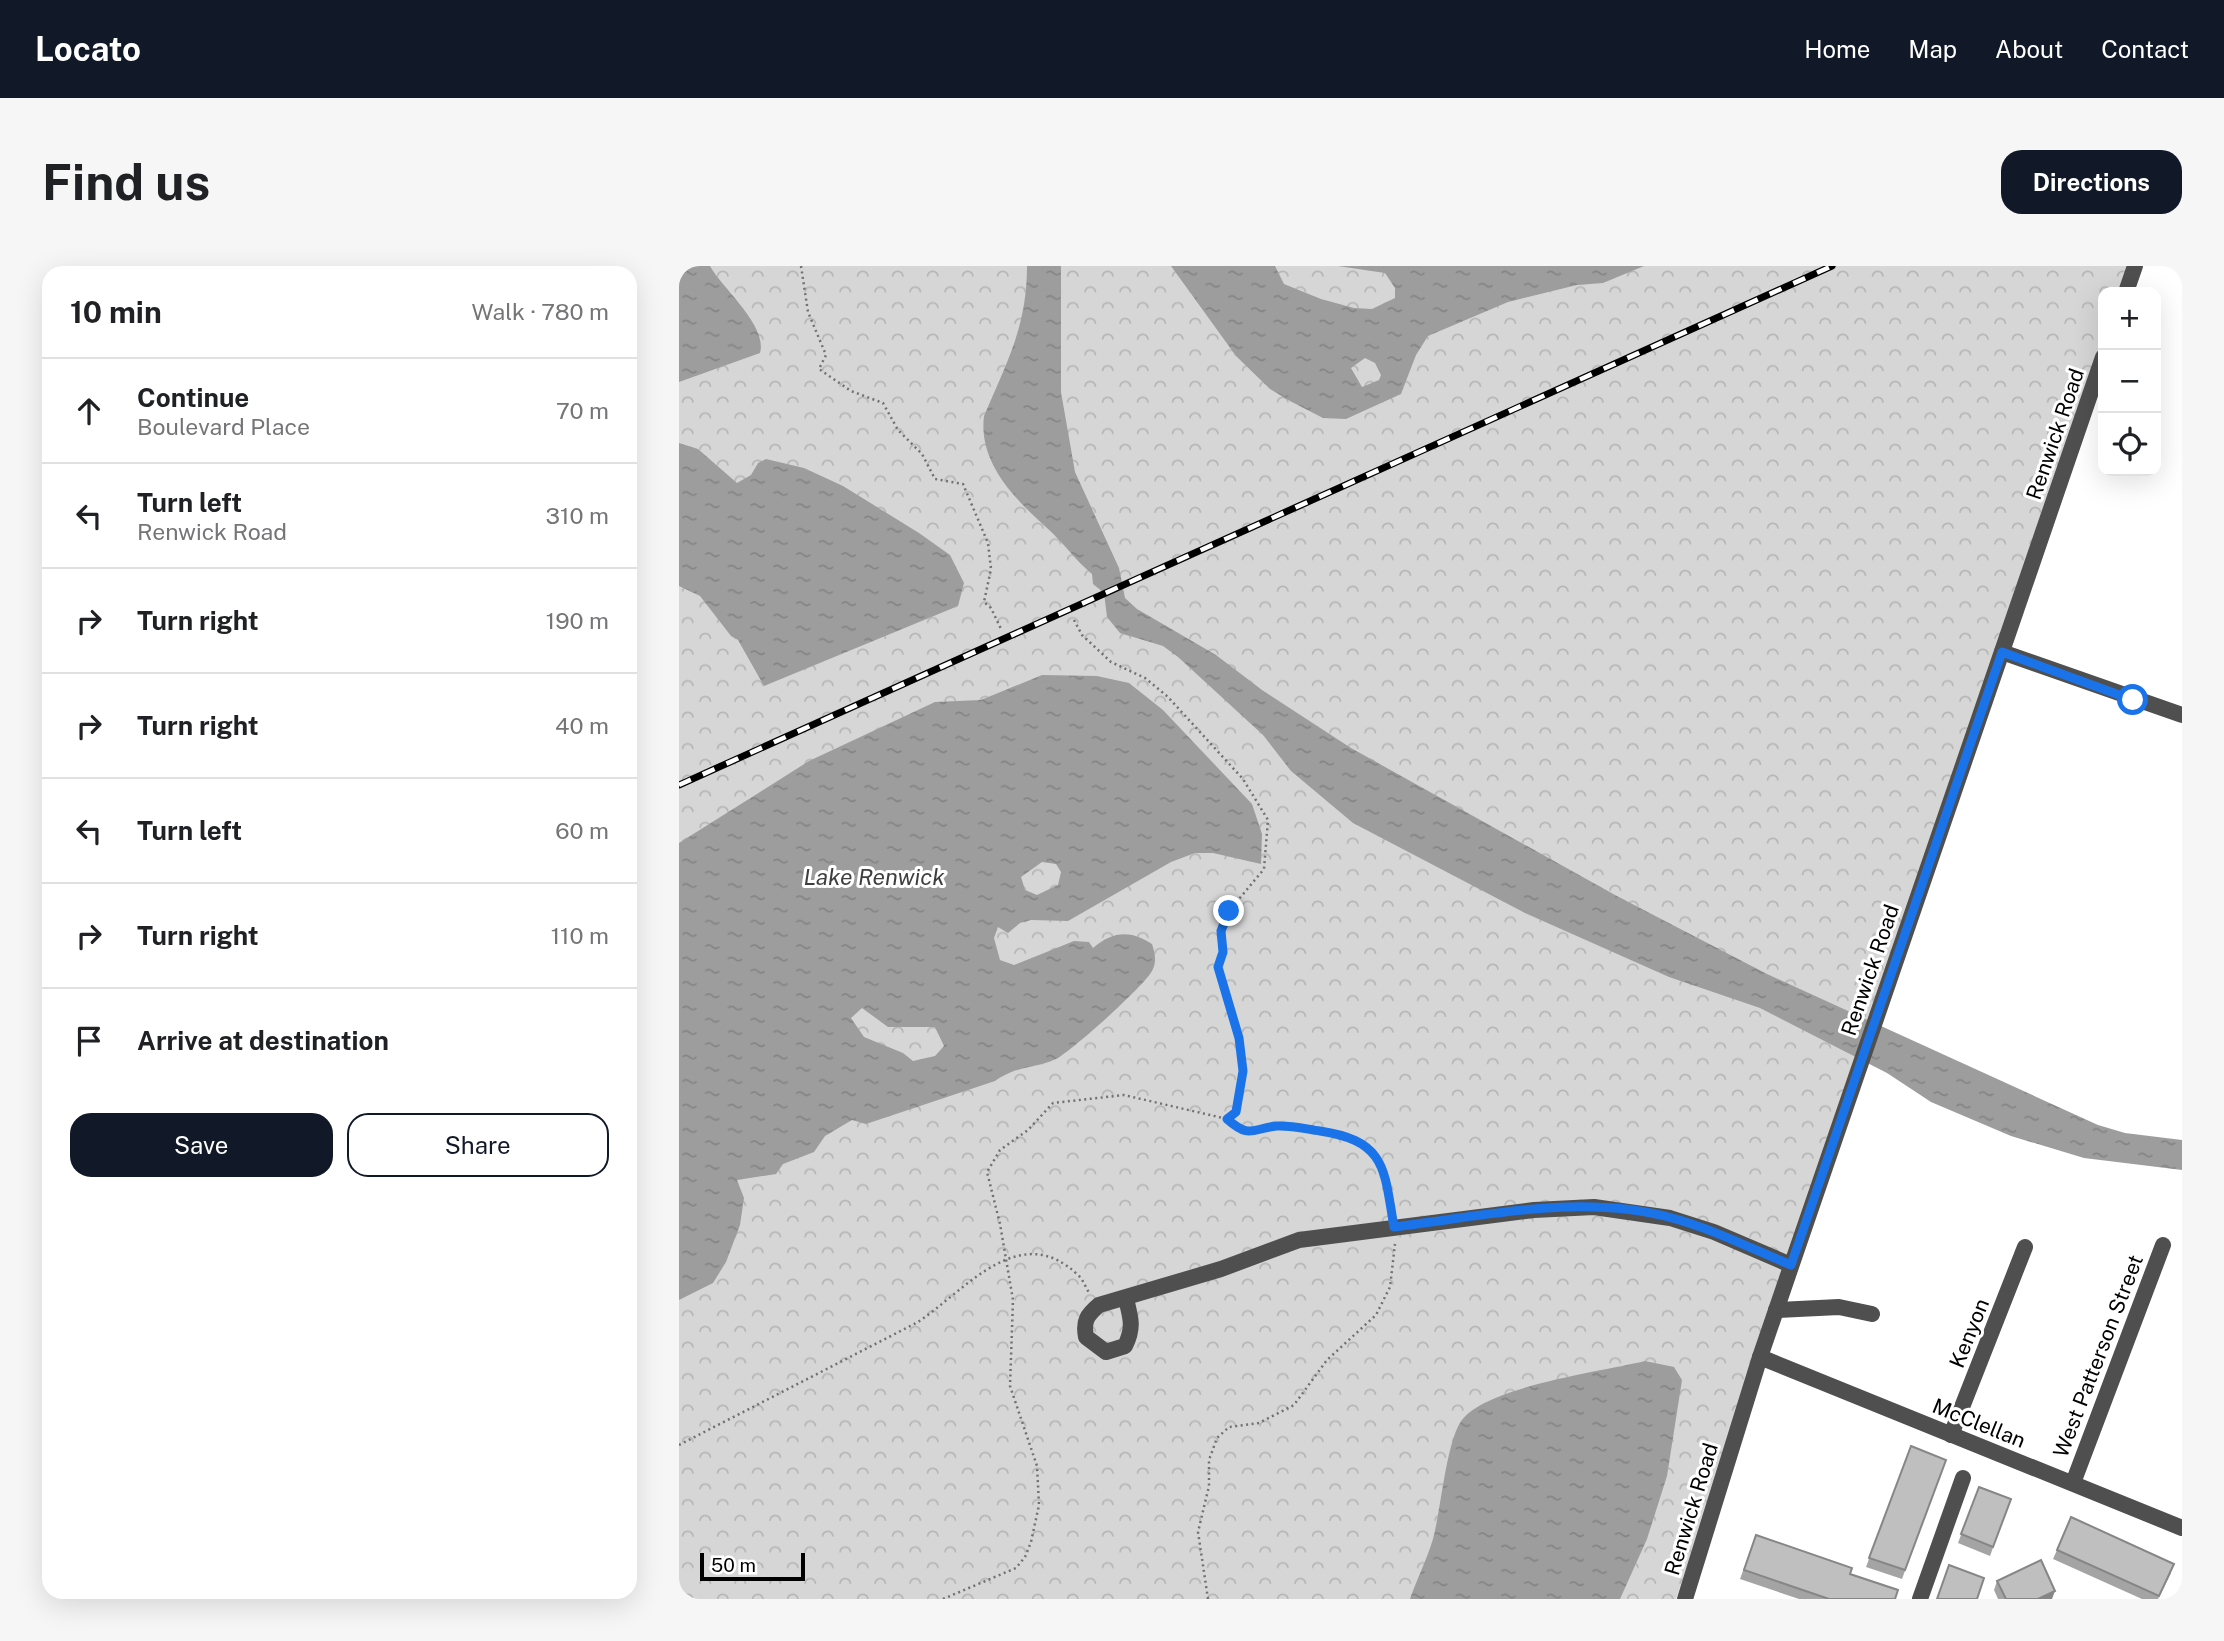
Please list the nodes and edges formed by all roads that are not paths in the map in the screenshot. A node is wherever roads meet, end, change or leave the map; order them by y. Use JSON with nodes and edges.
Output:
{"nodes":[{"id":1,"x":2135,"y":266,"type":"edge"},
{"id":2,"x":2128,"y":287,"type":"edge"},
{"id":3,"x":2098,"y":372,"type":"edge"},
{"id":4,"x":2002,"y":652,"type":"junction"},
{"id":5,"x":2182,"y":715,"type":"edge"},
{"id":6,"x":2163,"y":1245,"type":"dead end"},
{"id":7,"x":2025,"y":1247,"type":"dead end"},
{"id":8,"x":1791,"y":1265,"type":"junction"},
{"id":9,"x":1126,"y":1299,"type":"junction"},
{"id":10,"x":1776,"y":1310,"type":"junction"},
{"id":11,"x":1872,"y":1314,"type":"dead end"},
{"id":12,"x":1760,"y":1357,"type":"junction"},
{"id":13,"x":1951,"y":1435,"type":"junction"},
{"id":14,"x":1962,"y":1478,"type":"dead end"},
{"id":15,"x":2073,"y":1483,"type":"junction"},
{"id":16,"x":2182,"y":1528,"type":"edge"},
{"id":17,"x":1685,"y":1599,"type":"edge"},
{"id":18,"x":1920,"y":1599,"type":"edge"}],
"edges":[{"from":1,"to":2,"type":"street"},
{"from":3,"to":4,"type":"street","name":"Renwick Road"},
{"from":4,"to":5,"type":"street"},
{"from":4,"to":8,"type":"street","name":"Renwick Road"},
{"from":6,"to":15,"type":"street","name":"West Patterson Street"},
{"from":7,"to":13,"type":"street","name":"Kenyon"},
{"from":8,"to":9,"type":"street"},
{"from":8,"to":10,"type":"street","name":"Renwick Road"},
{"from":9,"to":9,"type":"street"},
{"from":10,"to":11,"type":"street"},
{"from":10,"to":12,"type":"street","name":"Renwick Road"},
{"from":12,"to":13,"type":"street","name":"McClellan"},
{"from":12,"to":17,"type":"street","name":"Renwick Road"},
{"from":13,"to":15,"type":"street","name":"McClellan"},
{"from":14,"to":18,"type":"street"},
{"from":15,"to":16,"type":"street","name":"McClellan"}]}
